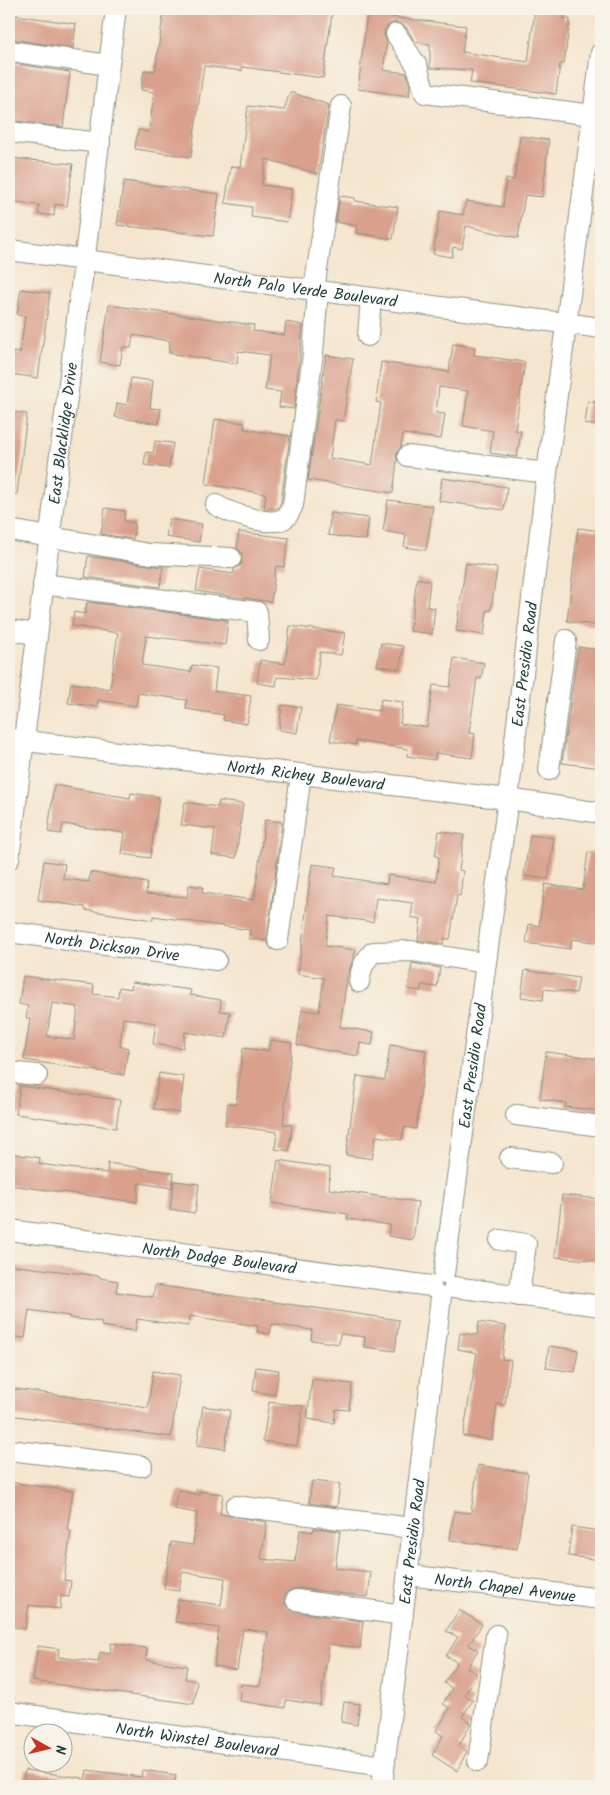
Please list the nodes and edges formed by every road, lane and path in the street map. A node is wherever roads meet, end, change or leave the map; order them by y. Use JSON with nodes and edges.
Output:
{"nodes":[{"id":1,"x":116,"y":9,"type":"edge"},
{"id":2,"x":396,"y":34,"type":"dead end"},
{"id":3,"x":9,"y":52,"type":"edge"},
{"id":4,"x":601,"y":53,"type":"edge"},
{"id":5,"x":109,"y":65,"type":"junction"},
{"id":6,"x":596,"y":105,"type":"edge"},
{"id":7,"x":341,"y":106,"type":"dead end"},
{"id":8,"x":9,"y":132,"type":"edge"},
{"id":9,"x":595,"y":141,"type":"edge"},
{"id":10,"x":100,"y":143,"type":"junction"},
{"id":11,"x":9,"y":250,"type":"edge"},
{"id":12,"x":85,"y":260,"type":"junction"},
{"id":13,"x":316,"y":290,"type":"junction"},
{"id":14,"x":371,"y":298,"type":"junction"},
{"id":15,"x":566,"y":323,"type":"junction"},
{"id":16,"x":601,"y":328,"type":"edge"},
{"id":17,"x":368,"y":336,"type":"dead end"},
{"id":18,"x":408,"y":456,"type":"dead end"},
{"id":19,"x":547,"y":473,"type":"junction"},
{"id":20,"x":216,"y":505,"type":"dead end"},
{"id":21,"x":9,"y":530,"type":"edge"},
{"id":22,"x":49,"y":536,"type":"junction"},
{"id":23,"x":231,"y":558,"type":"dead end"},
{"id":24,"x":43,"y":584,"type":"junction"},
{"id":25,"x":9,"y":630,"type":"edge"},
{"id":26,"x":36,"y":634,"type":"junction"},
{"id":27,"x":259,"y":640,"type":"dead end"},
{"id":28,"x":566,"y":640,"type":"dead end"},
{"id":29,"x":16,"y":740,"type":"edge"},
{"id":30,"x":549,"y":770,"type":"dead end"},
{"id":31,"x":301,"y":775,"type":"junction"},
{"id":32,"x":508,"y":799,"type":"junction"},
{"id":33,"x":601,"y":813,"type":"edge"},
{"id":34,"x":9,"y":858,"type":"edge"},
{"id":35,"x":9,"y":932,"type":"edge"},
{"id":36,"x":278,"y":940,"type":"dead end"},
{"id":37,"x":216,"y":960,"type":"dead end"},
{"id":38,"x":484,"y":963,"type":"junction"},
{"id":39,"x":359,"y":982,"type":"dead end"},
{"id":40,"x":9,"y":1072,"type":"edge"},
{"id":41,"x":37,"y":1075,"type":"dead end"},
{"id":42,"x":516,"y":1115,"type":"dead end"},
{"id":43,"x":593,"y":1125,"type":"dead end"},
{"id":44,"x":510,"y":1158,"type":"dead end"},
{"id":45,"x":552,"y":1163,"type":"dead end"},
{"id":46,"x":9,"y":1230,"type":"edge"},
{"id":47,"x":500,"y":1240,"type":"dead end"},
{"id":48,"x":443,"y":1286,"type":"junction"},
{"id":49,"x":519,"y":1296,"type":"junction"},
{"id":50,"x":601,"y":1306,"type":"edge"},
{"id":51,"x":9,"y":1450,"type":"edge"},
{"id":52,"x":142,"y":1466,"type":"dead end"},
{"id":53,"x":236,"y":1506,"type":"dead end"},
{"id":54,"x":413,"y":1528,"type":"junction"},
{"id":55,"x":408,"y":1575,"type":"junction"},
{"id":56,"x":601,"y":1599,"type":"edge"},
{"id":57,"x":296,"y":1600,"type":"dead end"},
{"id":58,"x":403,"y":1615,"type":"junction"},
{"id":59,"x":496,"y":1635,"type":"dead end"},
{"id":60,"x":9,"y":1712,"type":"edge"},
{"id":61,"x":478,"y":1761,"type":"dead end"},
{"id":62,"x":384,"y":1766,"type":"junction"},
{"id":63,"x":382,"y":1786,"type":"edge"}],
"edges":[{"from":1,"to":5,"type":"street","name":"East Blacklidge Drive"},
{"from":2,"to":6,"type":"street"},
{"from":3,"to":5,"type":"street"},
{"from":4,"to":6,"type":"street","name":"East Presidio Road"},
{"from":5,"to":10,"type":"street","name":"East Blacklidge Drive"},
{"from":6,"to":9,"type":"street","name":"East Presidio Road"},
{"from":7,"to":13,"type":"street"},
{"from":8,"to":10,"type":"street"},
{"from":9,"to":15,"type":"street","name":"East Presidio Road"},
{"from":10,"to":12,"type":"street","name":"East Blacklidge Drive"},
{"from":11,"to":12,"type":"street","name":"North Palo Verde Boulevard"},
{"from":12,"to":13,"type":"street","name":"North Palo Verde Boulevard"},
{"from":12,"to":22,"type":"street","name":"East Blacklidge Drive"},
{"from":13,"to":14,"type":"street","name":"North Palo Verde Boulevard"},
{"from":13,"to":20,"type":"street"},
{"from":14,"to":15,"type":"street","name":"North Palo Verde Boulevard"},
{"from":14,"to":17,"type":"street"},
{"from":15,"to":16,"type":"street","name":"North Palo Verde Boulevard"},
{"from":15,"to":19,"type":"street","name":"East Presidio Road"},
{"from":18,"to":19,"type":"street"},
{"from":19,"to":32,"type":"street","name":"East Presidio Road"},
{"from":21,"to":22,"type":"street"},
{"from":22,"to":23,"type":"street"},
{"from":22,"to":24,"type":"street","name":"East Blacklidge Drive"},
{"from":24,"to":26,"type":"street","name":"East Blacklidge Drive"},
{"from":24,"to":27,"type":"street"},
{"from":25,"to":26,"type":"street"},
{"from":26,"to":29,"type":"street","name":"East Blacklidge Drive"},
{"from":28,"to":30,"type":"street"},
{"from":29,"to":31,"type":"street","name":"North Richey Boulevard"},
{"from":29,"to":34,"type":"street","name":"East Blacklidge Drive"},
{"from":31,"to":32,"type":"street","name":"North Richey Boulevard"},
{"from":31,"to":36,"type":"street"},
{"from":32,"to":33,"type":"street","name":"North Richey Boulevard"},
{"from":32,"to":38,"type":"street","name":"East Presidio Road"},
{"from":35,"to":37,"type":"street","name":"North Dickson Drive"},
{"from":38,"to":39,"type":"street"},
{"from":38,"to":48,"type":"street","name":"East Presidio Road"},
{"from":40,"to":41,"type":"street"},
{"from":42,"to":43,"type":"street"},
{"from":44,"to":45,"type":"street"},
{"from":46,"to":48,"type":"street","name":"North Dodge Boulevard"},
{"from":47,"to":49,"type":"street"},
{"from":48,"to":49,"type":"street","name":"North Dodge Boulevard"},
{"from":48,"to":54,"type":"street","name":"East Presidio Road"},
{"from":49,"to":50,"type":"street","name":"North Dodge Boulevard"},
{"from":51,"to":52,"type":"street"},
{"from":53,"to":54,"type":"street"},
{"from":54,"to":55,"type":"street","name":"East Presidio Road"},
{"from":55,"to":56,"type":"street","name":"North Chapel Avenue"},
{"from":55,"to":58,"type":"street","name":"East Presidio Road"},
{"from":57,"to":58,"type":"street"},
{"from":58,"to":62,"type":"street","name":"East Presidio Road"},
{"from":59,"to":61,"type":"street"},
{"from":60,"to":62,"type":"street","name":"North Winstel Boulevard"},
{"from":62,"to":63,"type":"street","name":"East Presidio Road"}]}
